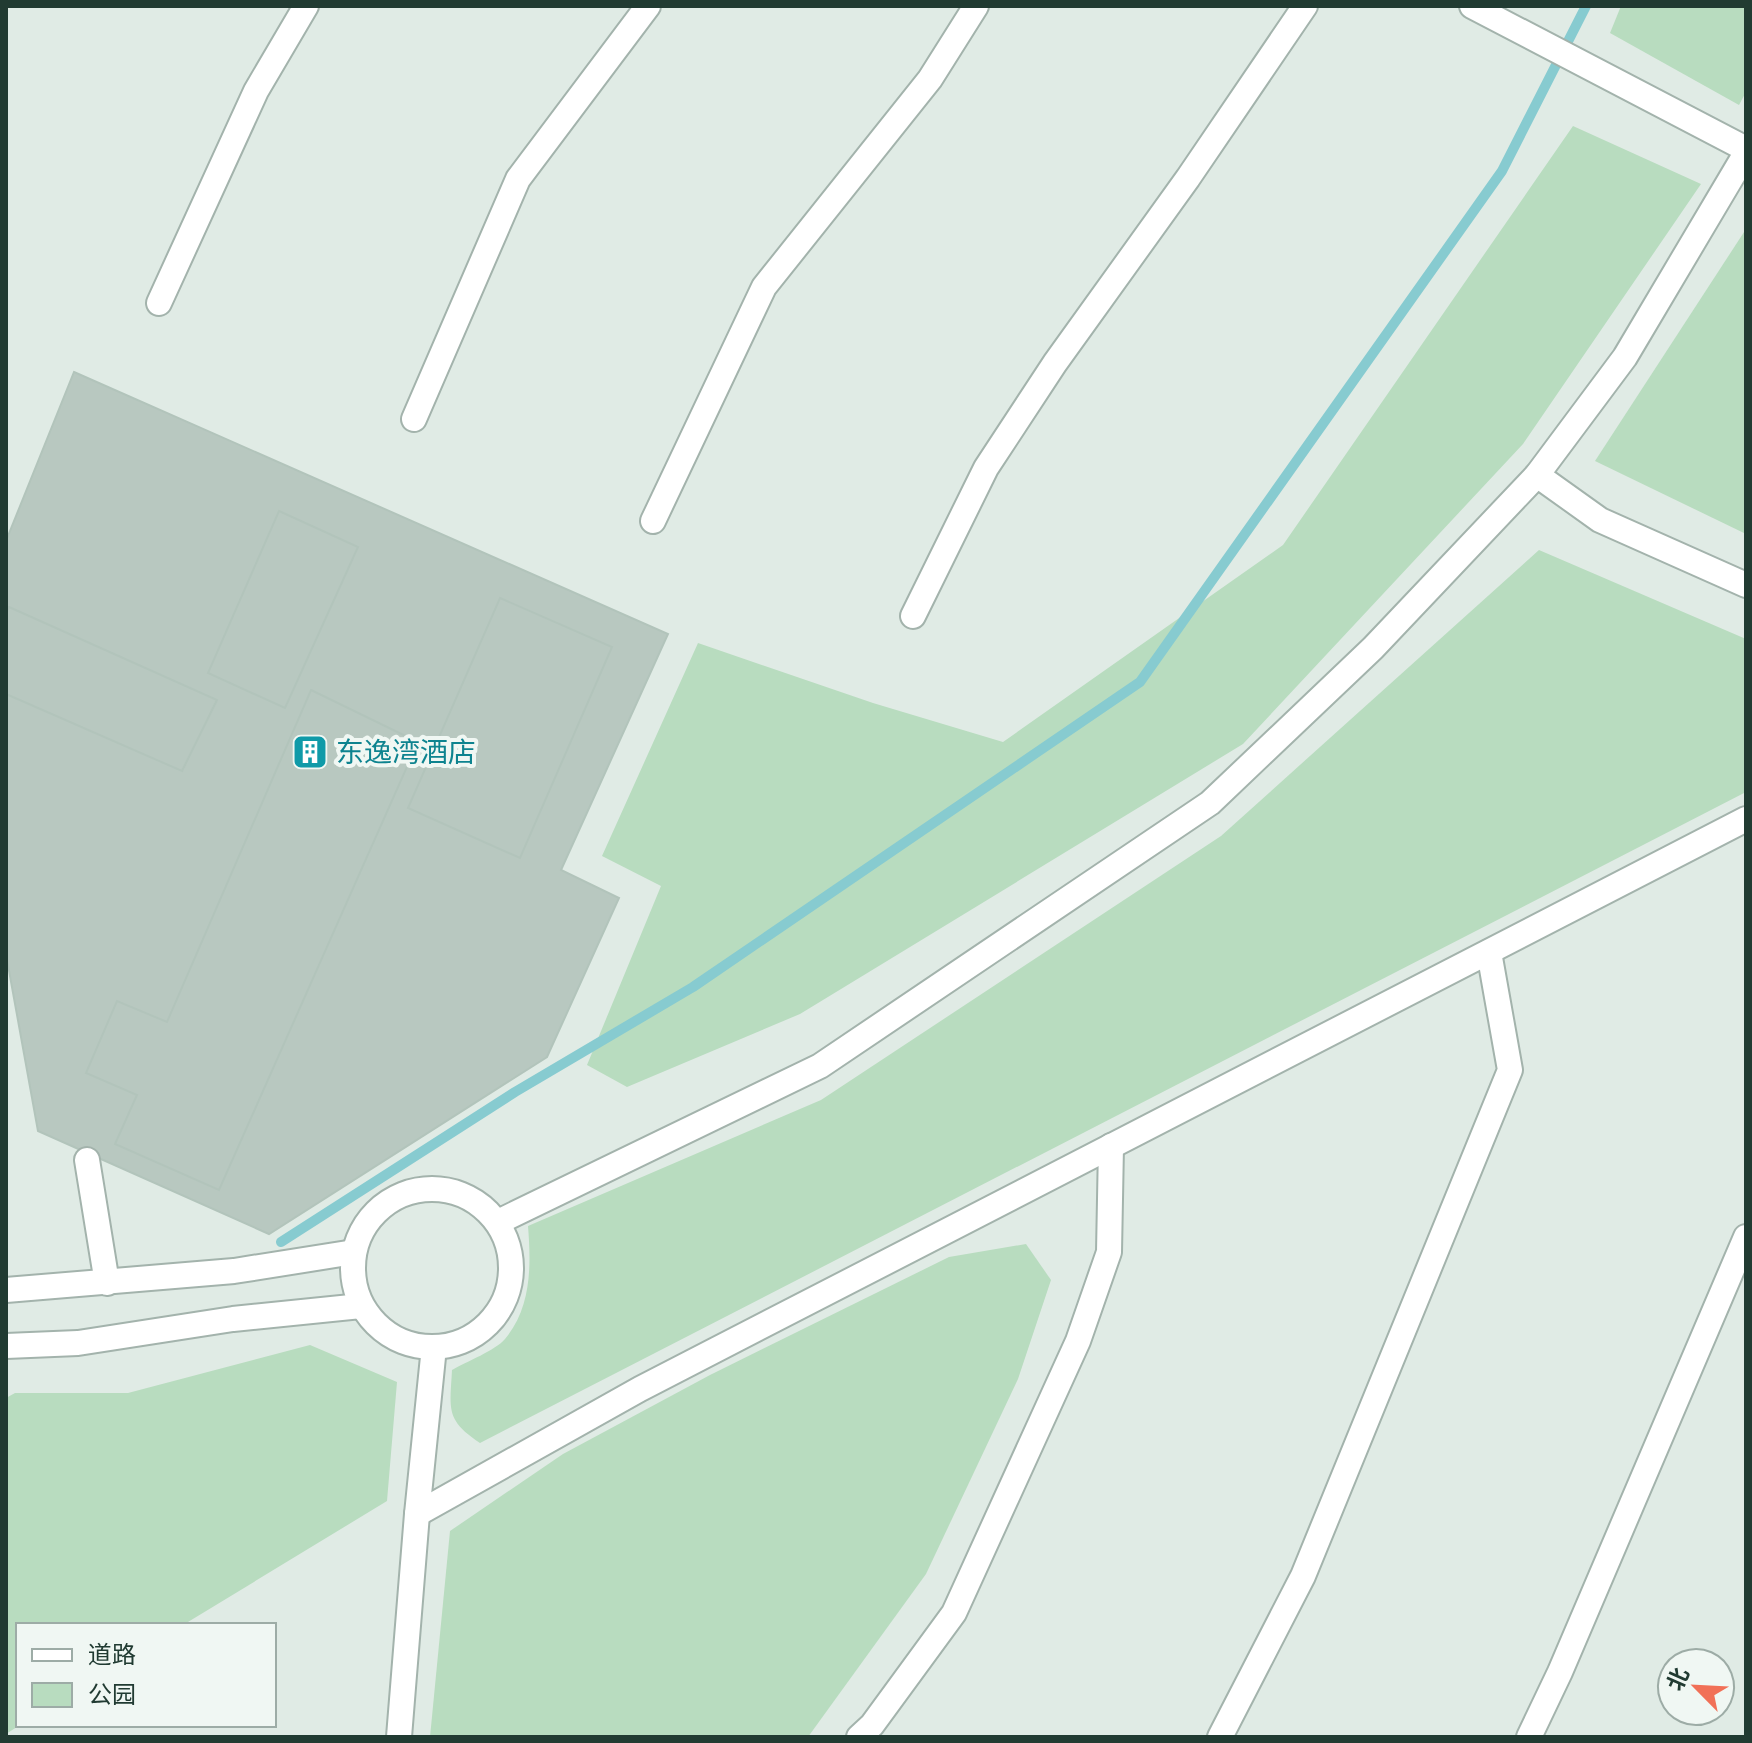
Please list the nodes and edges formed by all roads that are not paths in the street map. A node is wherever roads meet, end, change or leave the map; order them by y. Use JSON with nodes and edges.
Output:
{"nodes":[{"id":1,"x":306,"y":6,"type":"edge"},
{"id":2,"x":648,"y":6,"type":"edge"},
{"id":3,"x":976,"y":6,"type":"edge"},
{"id":4,"x":1305,"y":6,"type":"edge"},
{"id":5,"x":1472,"y":6,"type":"edge"},
{"id":6,"x":1746,"y":151,"type":"edge"},
{"id":7,"x":159,"y":303,"type":"dead end"},
{"id":8,"x":414,"y":419,"type":"dead end"},
{"id":9,"x":1537,"y":475,"type":"junction"},
{"id":10,"x":653,"y":521,"type":"dead end"},
{"id":11,"x":1746,"y":585,"type":"edge"},
{"id":12,"x":913,"y":616,"type":"dead end"},
{"id":13,"x":1746,"y":819,"type":"edge"},
{"id":14,"x":1489,"y":952,"type":"junction"},
{"id":15,"x":1111,"y":1146,"type":"junction"},
{"id":16,"x":87,"y":1160,"type":"dead end"},
{"id":17,"x":498,"y":1222,"type":"junction"},
{"id":18,"x":1746,"y":1237,"type":"edge"},
{"id":19,"x":354,"y":1252,"type":"junction"},
{"id":20,"x":107,"y":1283,"type":"junction"},
{"id":21,"x":6,"y":1290,"type":"edge"},
{"id":22,"x":361,"y":1306,"type":"junction"},
{"id":23,"x":6,"y":1346,"type":"edge"},
{"id":24,"x":434,"y":1347,"type":"junction"},
{"id":25,"x":417,"y":1514,"type":"junction"},
{"id":26,"x":399,"y":1737,"type":"edge"},
{"id":27,"x":859,"y":1737,"type":"edge"},
{"id":28,"x":1220,"y":1737,"type":"edge"},
{"id":29,"x":1529,"y":1737,"type":"edge"}],
"edges":[{"from":1,"to":7,"type":"street"},
{"from":2,"to":8,"type":"street"},
{"from":3,"to":10,"type":"street"},
{"from":4,"to":12,"type":"street"},
{"from":5,"to":6,"type":"street"},
{"from":6,"to":9,"type":"street"},
{"from":9,"to":11,"type":"street"},
{"from":9,"to":17,"type":"street"},
{"from":13,"to":14,"type":"street"},
{"from":14,"to":15,"type":"street"},
{"from":14,"to":28,"type":"street"},
{"from":15,"to":25,"type":"street"},
{"from":15,"to":27,"type":"street"},
{"from":16,"to":20,"type":"street"},
{"from":17,"to":19,"type":"street"},
{"from":17,"to":24,"type":"street"},
{"from":18,"to":29,"type":"street"},
{"from":19,"to":20,"type":"street"},
{"from":19,"to":22,"type":"street"},
{"from":20,"to":21,"type":"street"},
{"from":22,"to":23,"type":"street"},
{"from":22,"to":24,"type":"street"},
{"from":24,"to":25,"type":"street"},
{"from":25,"to":26,"type":"street"}]}
